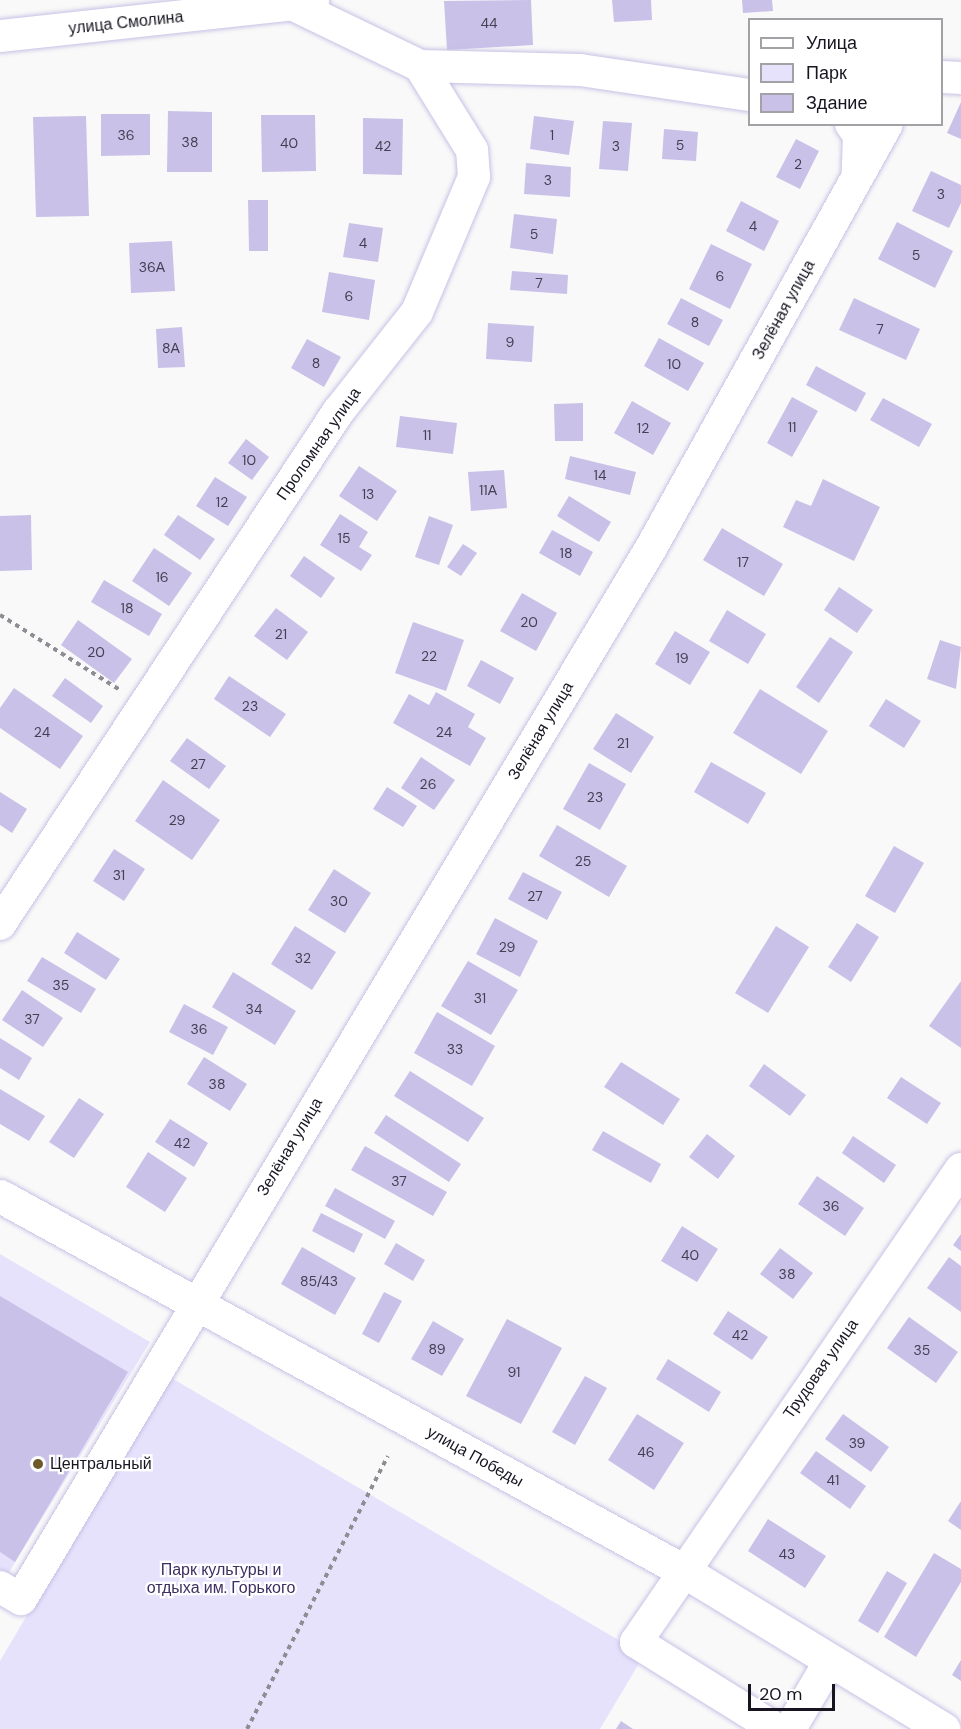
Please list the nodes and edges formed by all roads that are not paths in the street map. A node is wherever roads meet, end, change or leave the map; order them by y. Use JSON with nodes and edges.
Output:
{"nodes":[{"id":1,"x":308,"y":2,"type":"edge"},
{"id":2,"x":0,"y":36,"type":"edge"},
{"id":3,"x":420,"y":66,"type":"junction"},
{"id":4,"x":943,"y":77,"type":"edge"},
{"id":5,"x":961,"y":78,"type":"edge"},
{"id":6,"x":748,"y":95,"type":"edge"},
{"id":7,"x":852,"y":126,"type":"edge"},
{"id":8,"x":880,"y":137,"type":"edge"},
{"id":9,"x":858,"y":177,"type":"junction"},
{"id":10,"x":0,"y":924,"type":"edge"},
{"id":11,"x":961,"y":1169,"type":"edge"},
{"id":12,"x":0,"y":1196,"type":"edge"},
{"id":13,"x":195,"y":1305,"type":"junction"},
{"id":14,"x":682,"y":1570,"type":"junction"},
{"id":15,"x":0,"y":1587,"type":"edge"},
{"id":16,"x":830,"y":1661,"type":"junction"},
{"id":17,"x":776,"y":1729,"type":"edge"},
{"id":18,"x":790,"y":1729,"type":"edge"},
{"id":19,"x":943,"y":1729,"type":"edge"}],
"edges":[{"from":1,"to":2,"type":"street","name":"улица Смолина"},
{"from":1,"to":3,"type":"street"},
{"from":3,"to":6,"type":"street"},
{"from":3,"to":10,"type":"street","name":"Проломная улица"},
{"from":4,"to":5,"type":"street"},
{"from":7,"to":9,"type":"street"},
{"from":8,"to":9,"type":"street","name":"Зелёная улица"},
{"from":9,"to":13,"type":"street","name":"Зелёная улица"},
{"from":11,"to":14,"type":"street","name":"Трудовая улица"},
{"from":12,"to":13,"type":"main road","name":"улица Победы"},
{"from":13,"to":14,"type":"main road","name":"улица Победы"},
{"from":13,"to":15,"type":"street","name":"Зелёная улица"},
{"from":14,"to":16,"type":"main road","name":"улица Победы"},
{"from":14,"to":17,"type":"street","name":"Трудовая улица"},
{"from":16,"to":18,"type":"street"},
{"from":16,"to":19,"type":"main road","name":"улица Победы"}]}
